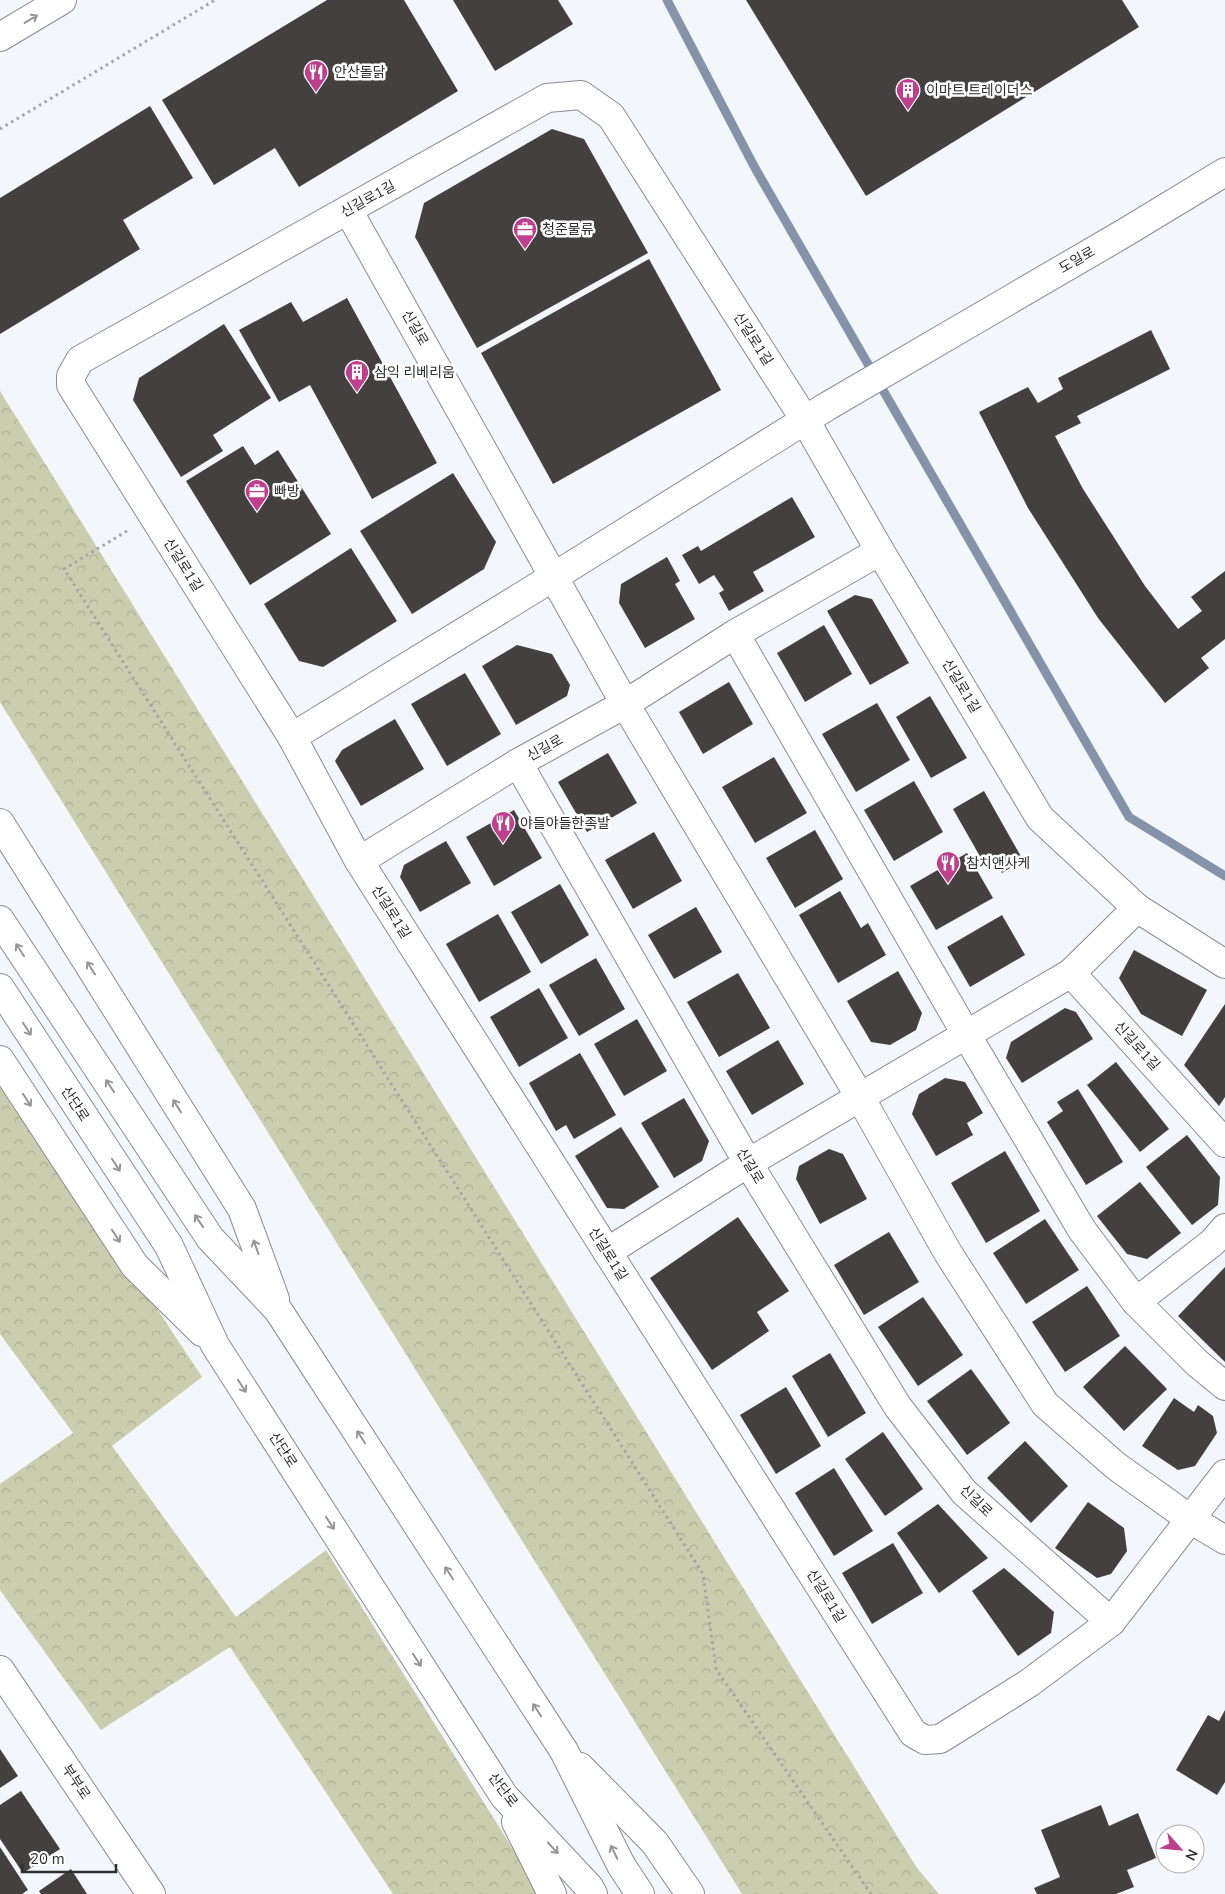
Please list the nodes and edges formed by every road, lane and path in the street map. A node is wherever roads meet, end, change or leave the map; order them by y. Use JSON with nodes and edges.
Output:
{"nodes":[{"id":1,"x":62,"y":0,"type":"edge"},
{"id":2,"x":215,"y":0,"type":"edge"},
{"id":3,"x":0,"y":38,"type":"edge"},
{"id":4,"x":0,"y":129,"type":"edge"},
{"id":5,"x":1225,"y":172,"type":"edge"},
{"id":6,"x":348,"y":210,"type":"junction"},
{"id":7,"x":816,"y":413,"type":"junction"},
{"id":8,"x":152,"y":516,"type":"junction"},
{"id":9,"x":880,"y":551,"type":"junction"},
{"id":10,"x":555,"y":576,"type":"junction"},
{"id":11,"x":735,"y":634,"type":"junction"},
{"id":12,"x":626,"y":704,"type":"junction"},
{"id":13,"x":292,"y":737,"type":"junction"},
{"id":14,"x":518,"y":763,"type":"junction"},
{"id":15,"x":0,"y":823,"type":"edge"},
{"id":16,"x":358,"y":860,"type":"junction"},
{"id":17,"x":1137,"y":908,"type":"junction"},
{"id":18,"x":0,"y":920,"type":"edge"},
{"id":19,"x":1225,"y":964,"type":"edge"},
{"id":20,"x":1071,"y":973,"type":"junction"},
{"id":21,"x":0,"y":988,"type":"edge"},
{"id":22,"x":966,"y":1034,"type":"junction"},
{"id":23,"x":0,"y":1060,"type":"edge"},
{"id":24,"x":860,"y":1097,"type":"junction"},
{"id":25,"x":1225,"y":1143,"type":"edge"},
{"id":26,"x":748,"y":1163,"type":"junction"},
{"id":27,"x":1225,"y":1228,"type":"edge"},
{"id":28,"x":607,"y":1252,"type":"junction"},
{"id":29,"x":1136,"y":1302,"type":"junction"},
{"id":30,"x":278,"y":1310,"type":"junction"},
{"id":31,"x":216,"y":1345,"type":"junction"},
{"id":32,"x":1225,"y":1386,"type":"edge"},
{"id":33,"x":1225,"y":1474,"type":"edge"},
{"id":34,"x":1190,"y":1519,"type":"junction"},
{"id":35,"x":1225,"y":1540,"type":"edge"},
{"id":36,"x":1111,"y":1622,"type":"junction"},
{"id":37,"x":0,"y":1670,"type":"edge"},
{"id":38,"x":564,"y":1751,"type":"junction"},
{"id":39,"x":504,"y":1796,"type":"junction"},
{"id":40,"x":151,"y":1894,"type":"edge"},
{"id":41,"x":552,"y":1894,"type":"edge"},
{"id":42,"x":593,"y":1894,"type":"edge"},
{"id":43,"x":640,"y":1894,"type":"edge"},
{"id":44,"x":690,"y":1894,"type":"edge"},
{"id":45,"x":871,"y":1894,"type":"edge"}],
"edges":[{"from":3,"to":1,"type":"street","one_way":true},
{"from":2,"to":4,"type":"path"},
{"from":5,"to":7,"type":"street","name":"도일로"},
{"from":6,"to":7,"type":"street","name":"신길로1길"},
{"from":6,"to":8,"type":"street","name":"신길로1길"},
{"from":6,"to":10,"type":"street","name":"신길로"},
{"from":7,"to":9,"type":"street","name":"신길로1길"},
{"from":7,"to":10,"type":"street"},
{"from":8,"to":13,"type":"street","name":"신길로1길"},
{"from":8,"to":45,"type":"path"},
{"from":9,"to":11,"type":"street","name":"신길로"},
{"from":9,"to":17,"type":"street","name":"신길로1길"},
{"from":10,"to":12,"type":"street","name":"신길로"},
{"from":10,"to":13,"type":"street"},
{"from":11,"to":12,"type":"street","name":"신길로"},
{"from":11,"to":22,"type":"street"},
{"from":12,"to":14,"type":"street","name":"신길로"},
{"from":12,"to":24,"type":"street","name":"신길로"},
{"from":13,"to":16,"type":"street","name":"신길로1길"},
{"from":14,"to":16,"type":"street"},
{"from":14,"to":26,"type":"street","name":"신길로"},
{"from":30,"to":15,"type":"street","one_way":true},
{"from":16,"to":28,"type":"street","name":"신길로1길"},
{"from":17,"to":19,"type":"street","name":"신길로1길"},
{"from":17,"to":20,"type":"street"},
{"from":30,"to":18,"type":"street","one_way":true},
{"from":20,"to":22,"type":"street"},
{"from":20,"to":25,"type":"street","name":"신길로1길"},
{"from":21,"to":31,"type":"street","name":"산단로","one_way":true},
{"from":22,"to":24,"type":"street"},
{"from":22,"to":29,"type":"street"},
{"from":23,"to":31,"type":"street","one_way":true},
{"from":24,"to":26,"type":"street"},
{"from":24,"to":34,"type":"street","name":"신길로"},
{"from":26,"to":28,"type":"street"},
{"from":26,"to":36,"type":"street","name":"신길로"},
{"from":27,"to":29,"type":"street"},
{"from":28,"to":36,"type":"street","name":"신길로1길"},
{"from":29,"to":32,"type":"street"},
{"from":38,"to":30,"type":"street","one_way":true},
{"from":31,"to":39,"type":"street","name":"산단로","one_way":true},
{"from":33,"to":34,"type":"street","name":"신길로1길"},
{"from":34,"to":35,"type":"street","name":"신길로"},
{"from":34,"to":36,"type":"street","name":"신길로1길"},
{"from":37,"to":40,"type":"street","name":"부부로"},
{"from":43,"to":38,"type":"street","one_way":true},
{"from":38,"to":44,"type":"street"},
{"from":39,"to":41,"type":"street"},
{"from":39,"to":42,"type":"street","name":"산단로","one_way":true}]}
